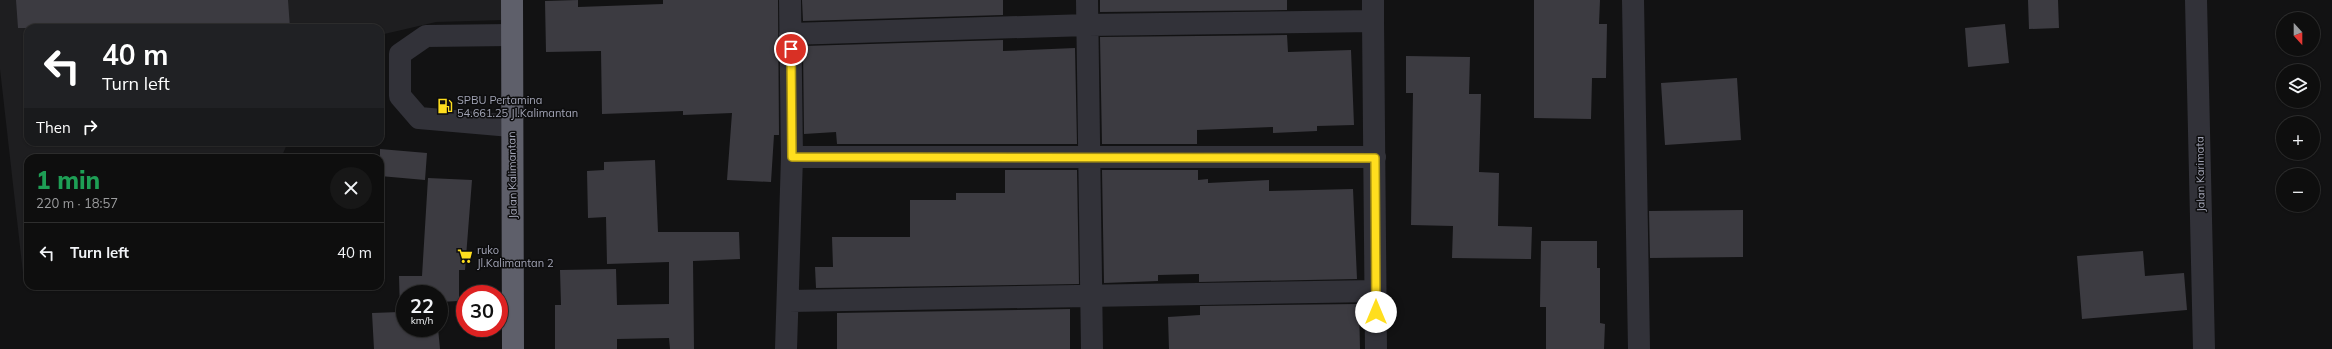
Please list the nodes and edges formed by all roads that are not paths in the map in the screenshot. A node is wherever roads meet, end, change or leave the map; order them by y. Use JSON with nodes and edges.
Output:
{"nodes":[{"id":1,"x":512,"y":0,"type":"edge"},
{"id":2,"x":790,"y":0,"type":"edge"},
{"id":3,"x":1087,"y":0,"type":"edge"},
{"id":4,"x":1373,"y":0,"type":"edge"},
{"id":5,"x":1633,"y":0,"type":"edge"},
{"id":6,"x":2196,"y":0,"type":"edge"},
{"id":7,"x":1373,"y":22,"type":"junction"},
{"id":8,"x":1088,"y":25,"type":"junction"},
{"id":9,"x":790,"y":34,"type":"junction"},
{"id":10,"x":512,"y":36,"type":"junction"},
{"id":11,"x":511,"y":126,"type":"junction"},
{"id":12,"x":792,"y":157,"type":"junction"},
{"id":13,"x":1088,"y":158,"type":"junction"},
{"id":14,"x":1375,"y":158,"type":"junction"},
{"id":15,"x":1375,"y":290,"type":"junction"},
{"id":16,"x":1091,"y":296,"type":"junction"},
{"id":17,"x":789,"y":301,"type":"junction"},
{"id":18,"x":513,"y":349,"type":"edge"},
{"id":19,"x":786,"y":349,"type":"edge"},
{"id":20,"x":1092,"y":349,"type":"edge"},
{"id":21,"x":1376,"y":349,"type":"edge"},
{"id":22,"x":1639,"y":349,"type":"edge"},
{"id":23,"x":2204,"y":349,"type":"edge"}],
"edges":[{"from":1,"to":10,"type":"highway","name":"Jalan Kalimantan"},
{"from":2,"to":9,"type":"street"},
{"from":3,"to":8,"type":"street"},
{"from":4,"to":7,"type":"street"},
{"from":5,"to":22,"type":"street"},
{"from":6,"to":23,"type":"street","name":"Jalan Karimata"},
{"from":7,"to":8,"type":"street"},
{"from":7,"to":14,"type":"street"},
{"from":8,"to":9,"type":"street"},
{"from":8,"to":13,"type":"street"},
{"from":9,"to":12,"type":"street"},
{"from":10,"to":11,"type":"highway","name":"Jalan Kalimantan"},
{"from":10,"to":11,"type":"street"},
{"from":11,"to":18,"type":"highway","name":"Jalan Kalimantan"},
{"from":12,"to":13,"type":"street"},
{"from":12,"to":17,"type":"street"},
{"from":13,"to":14,"type":"street"},
{"from":13,"to":16,"type":"street"},
{"from":14,"to":15,"type":"street"},
{"from":15,"to":16,"type":"street"},
{"from":15,"to":21,"type":"street"},
{"from":16,"to":17,"type":"street"},
{"from":16,"to":20,"type":"street"},
{"from":17,"to":19,"type":"street"}]}
